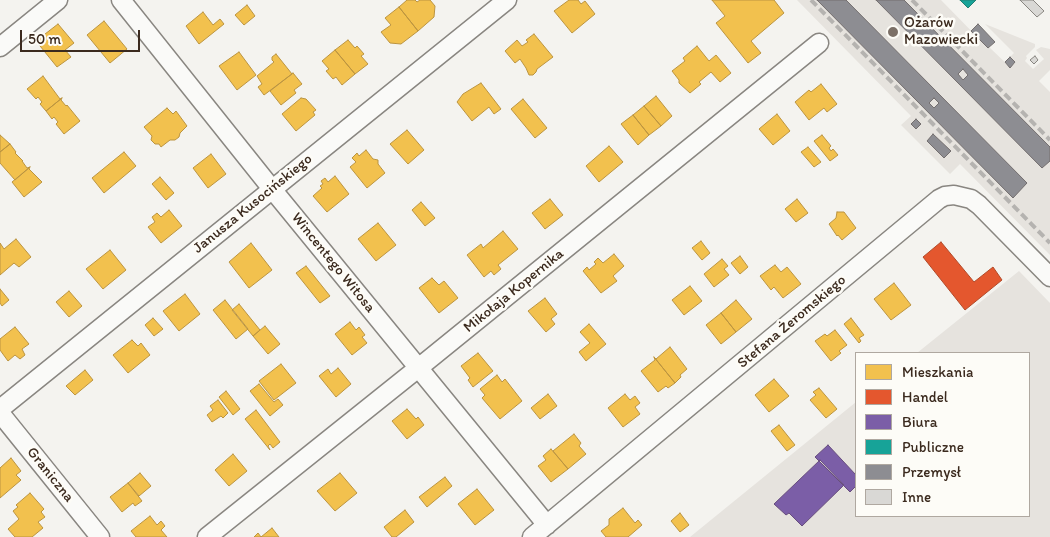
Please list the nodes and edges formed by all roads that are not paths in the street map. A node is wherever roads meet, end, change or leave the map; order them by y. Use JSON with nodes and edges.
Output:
{"nodes":[{"id":1,"x":58,"y":0,"type":"edge"},
{"id":2,"x":121,"y":0,"type":"edge"},
{"id":3,"x":507,"y":0,"type":"edge"},
{"id":4,"x":819,"y":43,"type":"dead end"},
{"id":5,"x":0,"y":47,"type":"edge"},
{"id":6,"x":272,"y":189,"type":"junction"},
{"id":7,"x":1050,"y":277,"type":"edge"},
{"id":8,"x":419,"y":368,"type":"junction"},
{"id":9,"x":0,"y":409,"type":"edge"},
{"id":10,"x":0,"y":413,"type":"edge"},
{"id":11,"x":548,"y":525,"type":"junction"},
{"id":12,"x":100,"y":537,"type":"edge"},
{"id":13,"x":207,"y":537,"type":"edge"},
{"id":14,"x":532,"y":537,"type":"edge"}],
"edges":[{"from":1,"to":5,"type":"street"},
{"from":2,"to":6,"type":"street","name":"Wincentego Witosa"},
{"from":3,"to":6,"type":"street","name":"Janusza Kusocińskiego"},
{"from":4,"to":8,"type":"street","name":"Mikołaja Kopernika"},
{"from":6,"to":8,"type":"street","name":"Wincentego Witosa"},
{"from":6,"to":9,"type":"street","name":"Janusza Kusocińskiego"},
{"from":7,"to":11,"type":"street","name":"Stefana Żeromskiego"},
{"from":8,"to":11,"type":"street","name":"Wincentego Witosa"},
{"from":8,"to":13,"type":"street","name":"Mikołaja Kopernika"},
{"from":10,"to":12,"type":"street","name":"Graniczna"},
{"from":11,"to":14,"type":"street","name":"Stefana Żeromskiego"}]}
